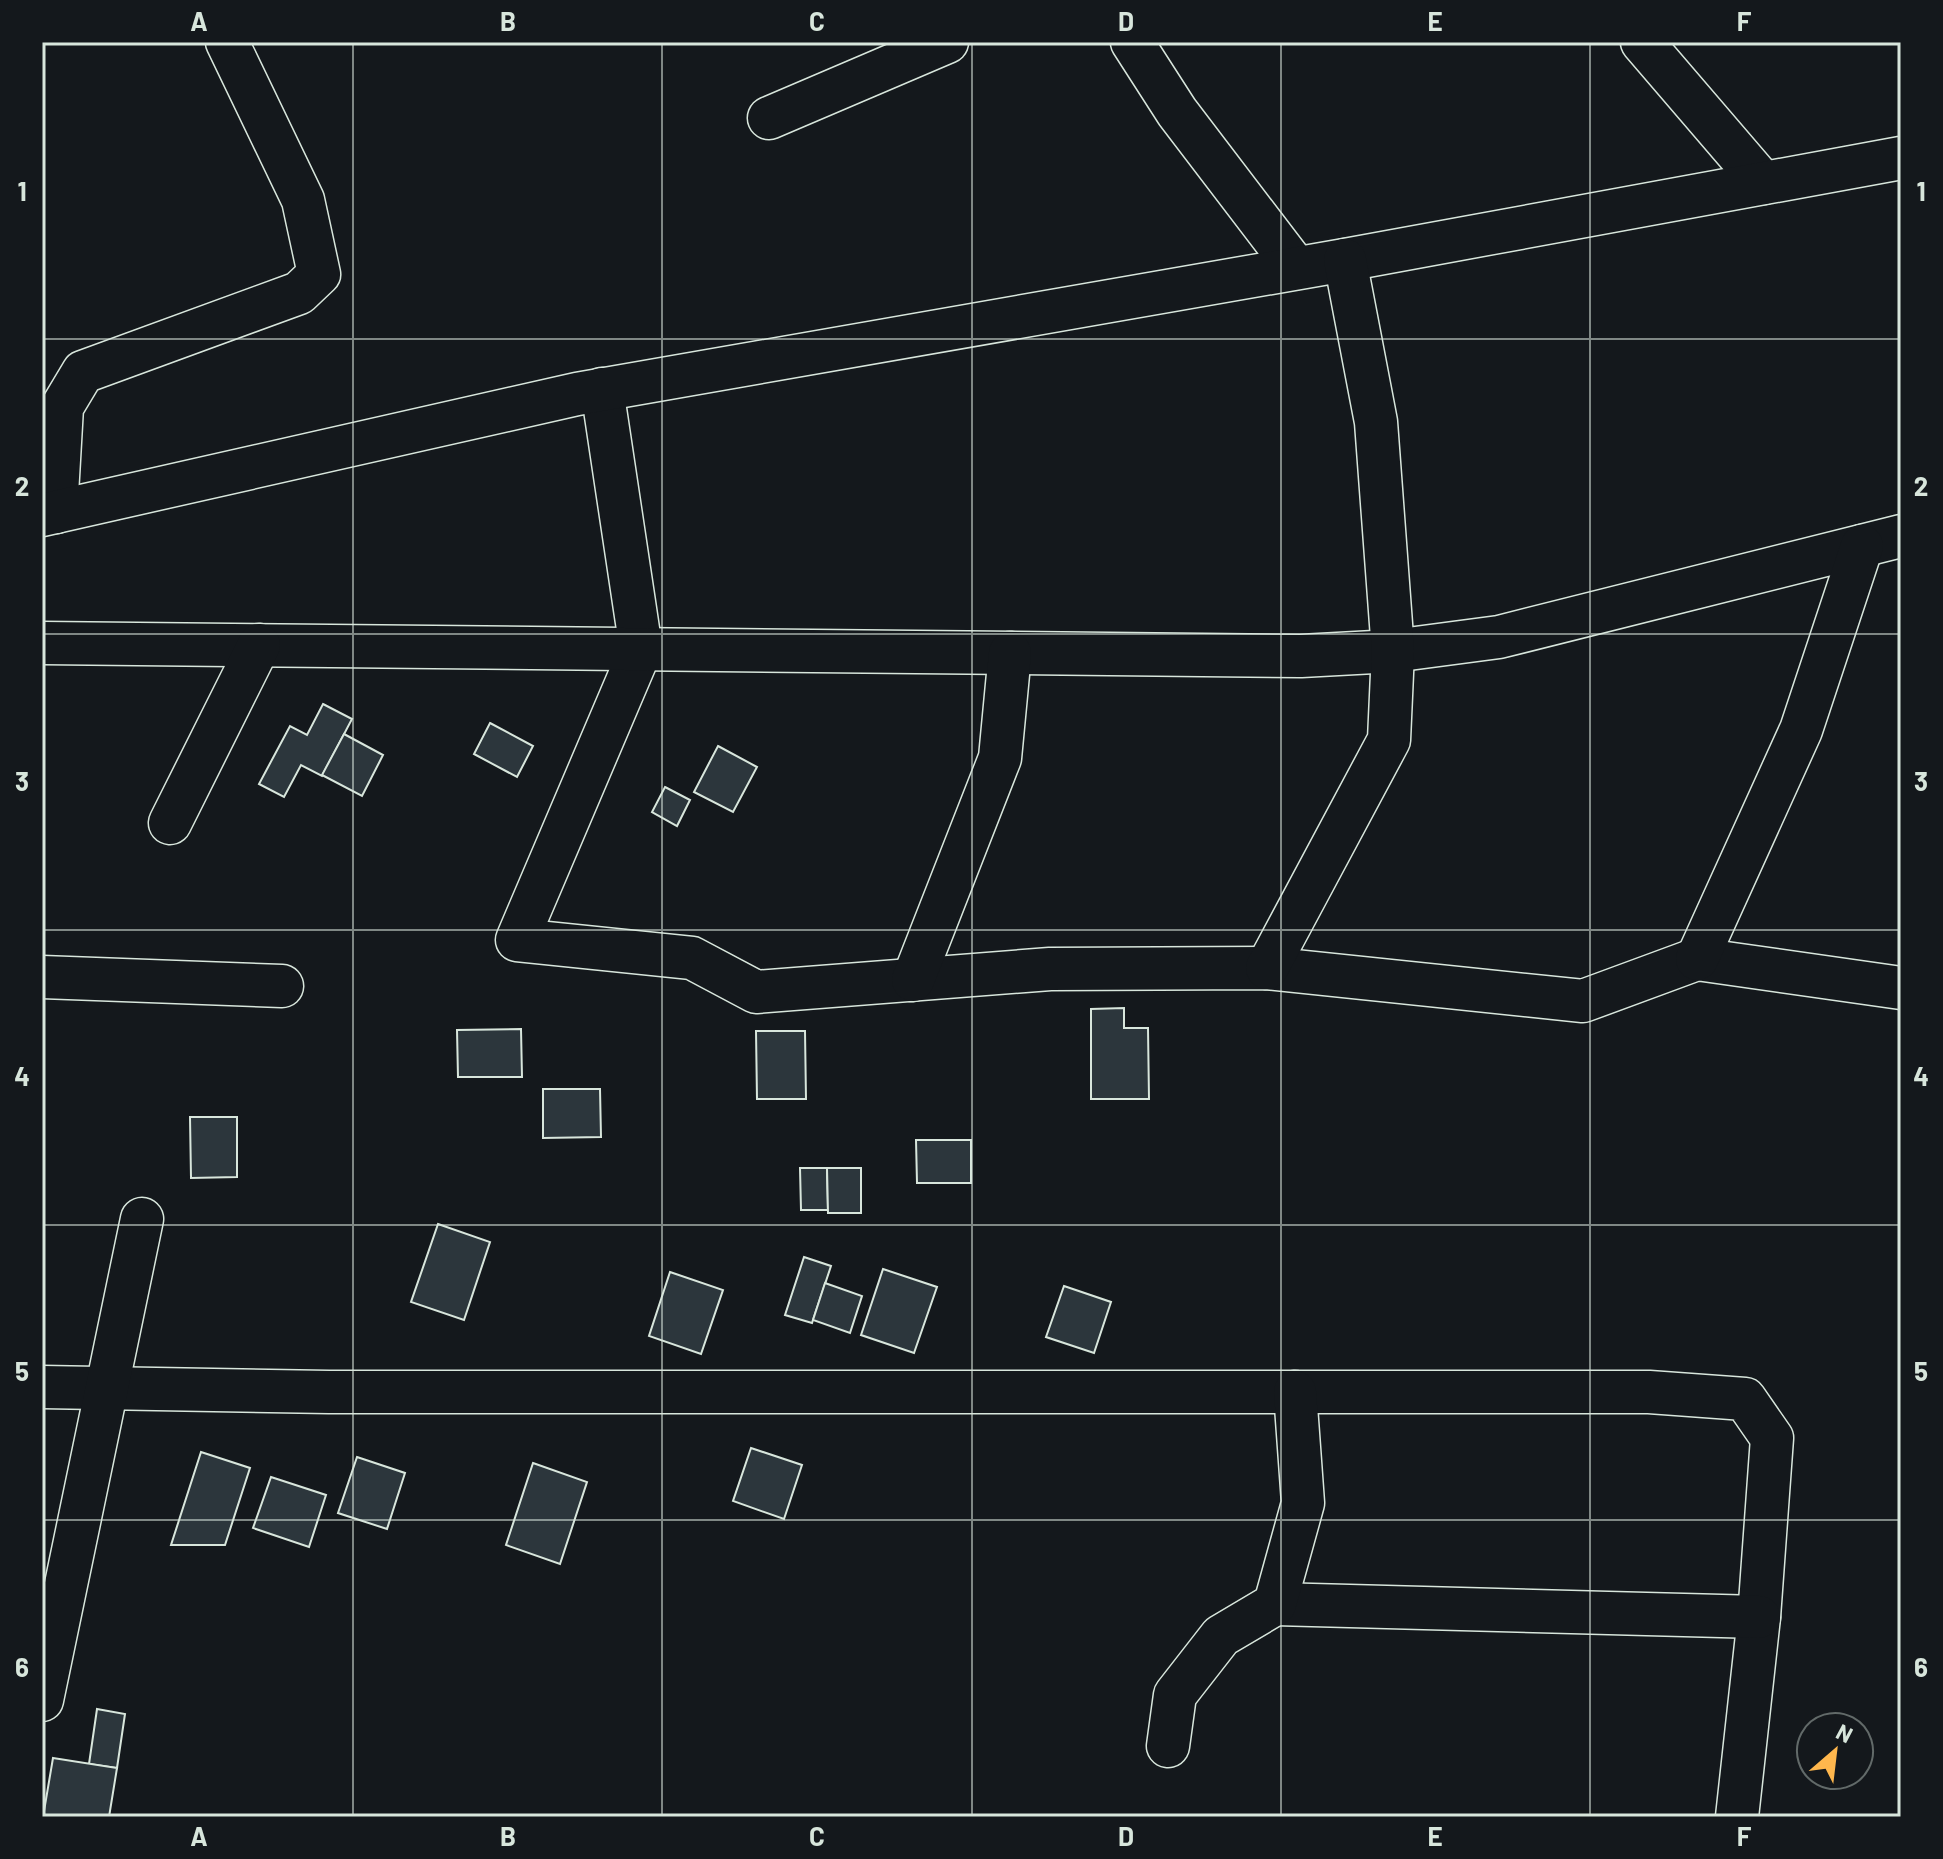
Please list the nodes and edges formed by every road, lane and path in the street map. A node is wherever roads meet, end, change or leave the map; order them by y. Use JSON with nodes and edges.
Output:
{"nodes":[{"id":1,"x":227,"y":42,"type":"edge"},
{"id":2,"x":947,"y":42,"type":"edge"},
{"id":3,"x":1132,"y":42,"type":"edge"},
{"id":4,"x":1642,"y":42,"type":"edge"},
{"id":5,"x":769,"y":118,"type":"dead end"},
{"id":6,"x":1901,"y":158,"type":"edge"},
{"id":7,"x":1763,"y":183,"type":"junction"},
{"id":8,"x":1345,"y":260,"type":"junction"},
{"id":9,"x":1296,"y":268,"type":"junction"},
{"id":10,"x":602,"y":389,"type":"junction"},
{"id":11,"x":49,"y":514,"type":"edge"},
{"id":12,"x":1881,"y":541,"type":"edge"},
{"id":13,"x":42,"y":643,"type":"edge"},
{"id":14,"x":259,"y":645,"type":"junction"},
{"id":15,"x":641,"y":649,"type":"junction"},
{"id":16,"x":1393,"y":651,"type":"junction"},
{"id":17,"x":1010,"y":653,"type":"junction"},
{"id":18,"x":170,"y":823,"type":"dead end"},
{"id":19,"x":1697,"y":959,"type":"junction"},
{"id":20,"x":1267,"y":968,"type":"junction"},
{"id":21,"x":42,"y":977,"type":"edge"},
{"id":22,"x":913,"y":980,"type":"junction"},
{"id":23,"x":282,"y":986,"type":"dead end"},
{"id":24,"x":1901,"y":988,"type":"edge"},
{"id":25,"x":142,"y":1219,"type":"dead end"},
{"id":26,"x":42,"y":1387,"type":"edge"},
{"id":27,"x":107,"y":1388,"type":"junction"},
{"id":28,"x":1295,"y":1392,"type":"junction"},
{"id":29,"x":1275,"y":1604,"type":"junction"},
{"id":30,"x":1759,"y":1617,"type":"junction"},
{"id":31,"x":42,"y":1700,"type":"edge"},
{"id":32,"x":1168,"y":1746,"type":"dead end"},
{"id":33,"x":1743,"y":1817,"type":"edge"}],
"edges":[{"from":1,"to":11,"type":"street"},
{"from":2,"to":5,"type":"street"},
{"from":3,"to":9,"type":"street"},
{"from":4,"to":7,"type":"street"},
{"from":6,"to":7,"type":"street"},
{"from":7,"to":8,"type":"street"},
{"from":8,"to":9,"type":"street"},
{"from":8,"to":16,"type":"street"},
{"from":9,"to":10,"type":"street"},
{"from":10,"to":11,"type":"street"},
{"from":10,"to":15,"type":"street"},
{"from":12,"to":16,"type":"street"},
{"from":12,"to":19,"type":"street"},
{"from":13,"to":14,"type":"street"},
{"from":14,"to":15,"type":"street"},
{"from":14,"to":18,"type":"street"},
{"from":15,"to":17,"type":"street"},
{"from":15,"to":22,"type":"street"},
{"from":16,"to":17,"type":"street"},
{"from":16,"to":20,"type":"street"},
{"from":17,"to":22,"type":"street"},
{"from":19,"to":20,"type":"street"},
{"from":19,"to":24,"type":"street"},
{"from":20,"to":22,"type":"street"},
{"from":21,"to":23,"type":"street"},
{"from":25,"to":27,"type":"street"},
{"from":26,"to":27,"type":"street"},
{"from":27,"to":28,"type":"street"},
{"from":27,"to":31,"type":"street"},
{"from":28,"to":29,"type":"street"},
{"from":28,"to":30,"type":"street"},
{"from":29,"to":30,"type":"street"},
{"from":29,"to":32,"type":"street"},
{"from":30,"to":33,"type":"street"}]}
